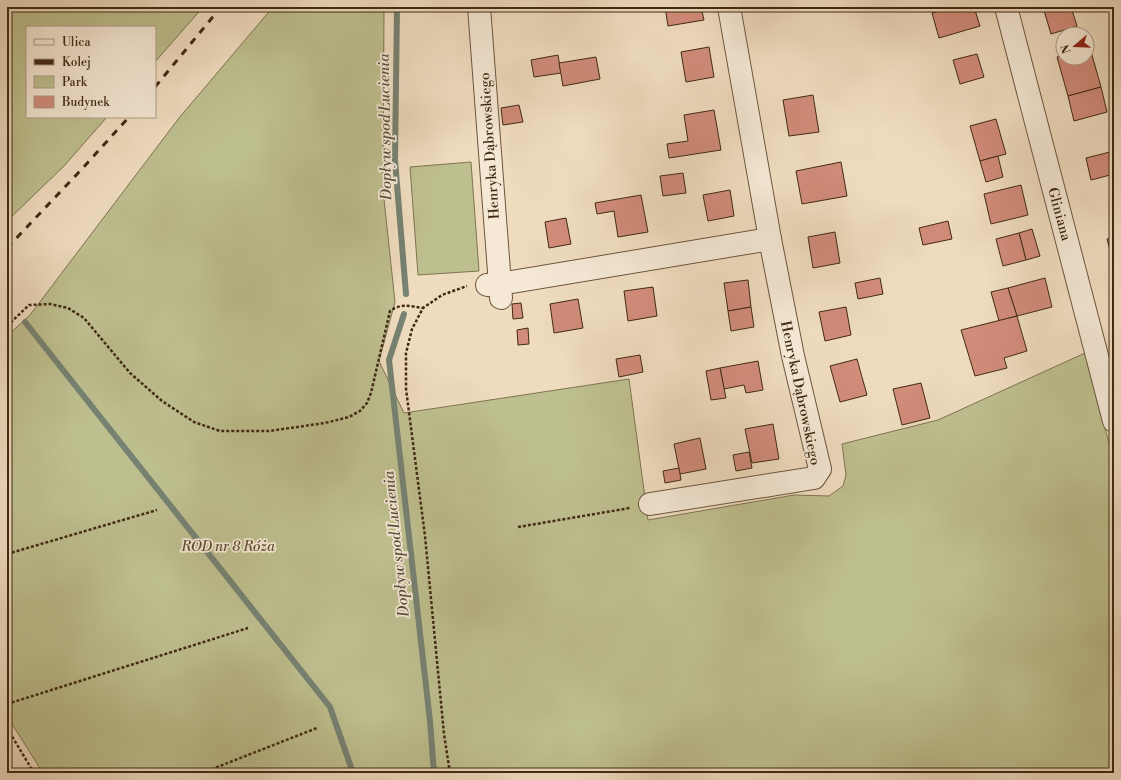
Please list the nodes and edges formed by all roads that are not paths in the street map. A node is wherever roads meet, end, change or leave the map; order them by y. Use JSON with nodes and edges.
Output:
{"nodes":[{"id":1,"x":478,"y":7,"type":"edge"},
{"id":2,"x":729,"y":7,"type":"edge"},
{"id":3,"x":1006,"y":7,"type":"edge"},
{"id":4,"x":770,"y":239,"type":"junction"},
{"id":5,"x":1114,"y":421,"type":"edge"},
{"id":6,"x":650,"y":504,"type":"road end"}],
"edges":[{"from":1,"to":4,"type":"street","name":"Henryka Dąbrowskiego"},
{"from":2,"to":4,"type":"street","name":"Henryka Dąbrowskiego"},
{"from":3,"to":5,"type":"street","name":"Gliniana"},
{"from":4,"to":6,"type":"street","name":"Henryka Dąbrowskiego"}]}
